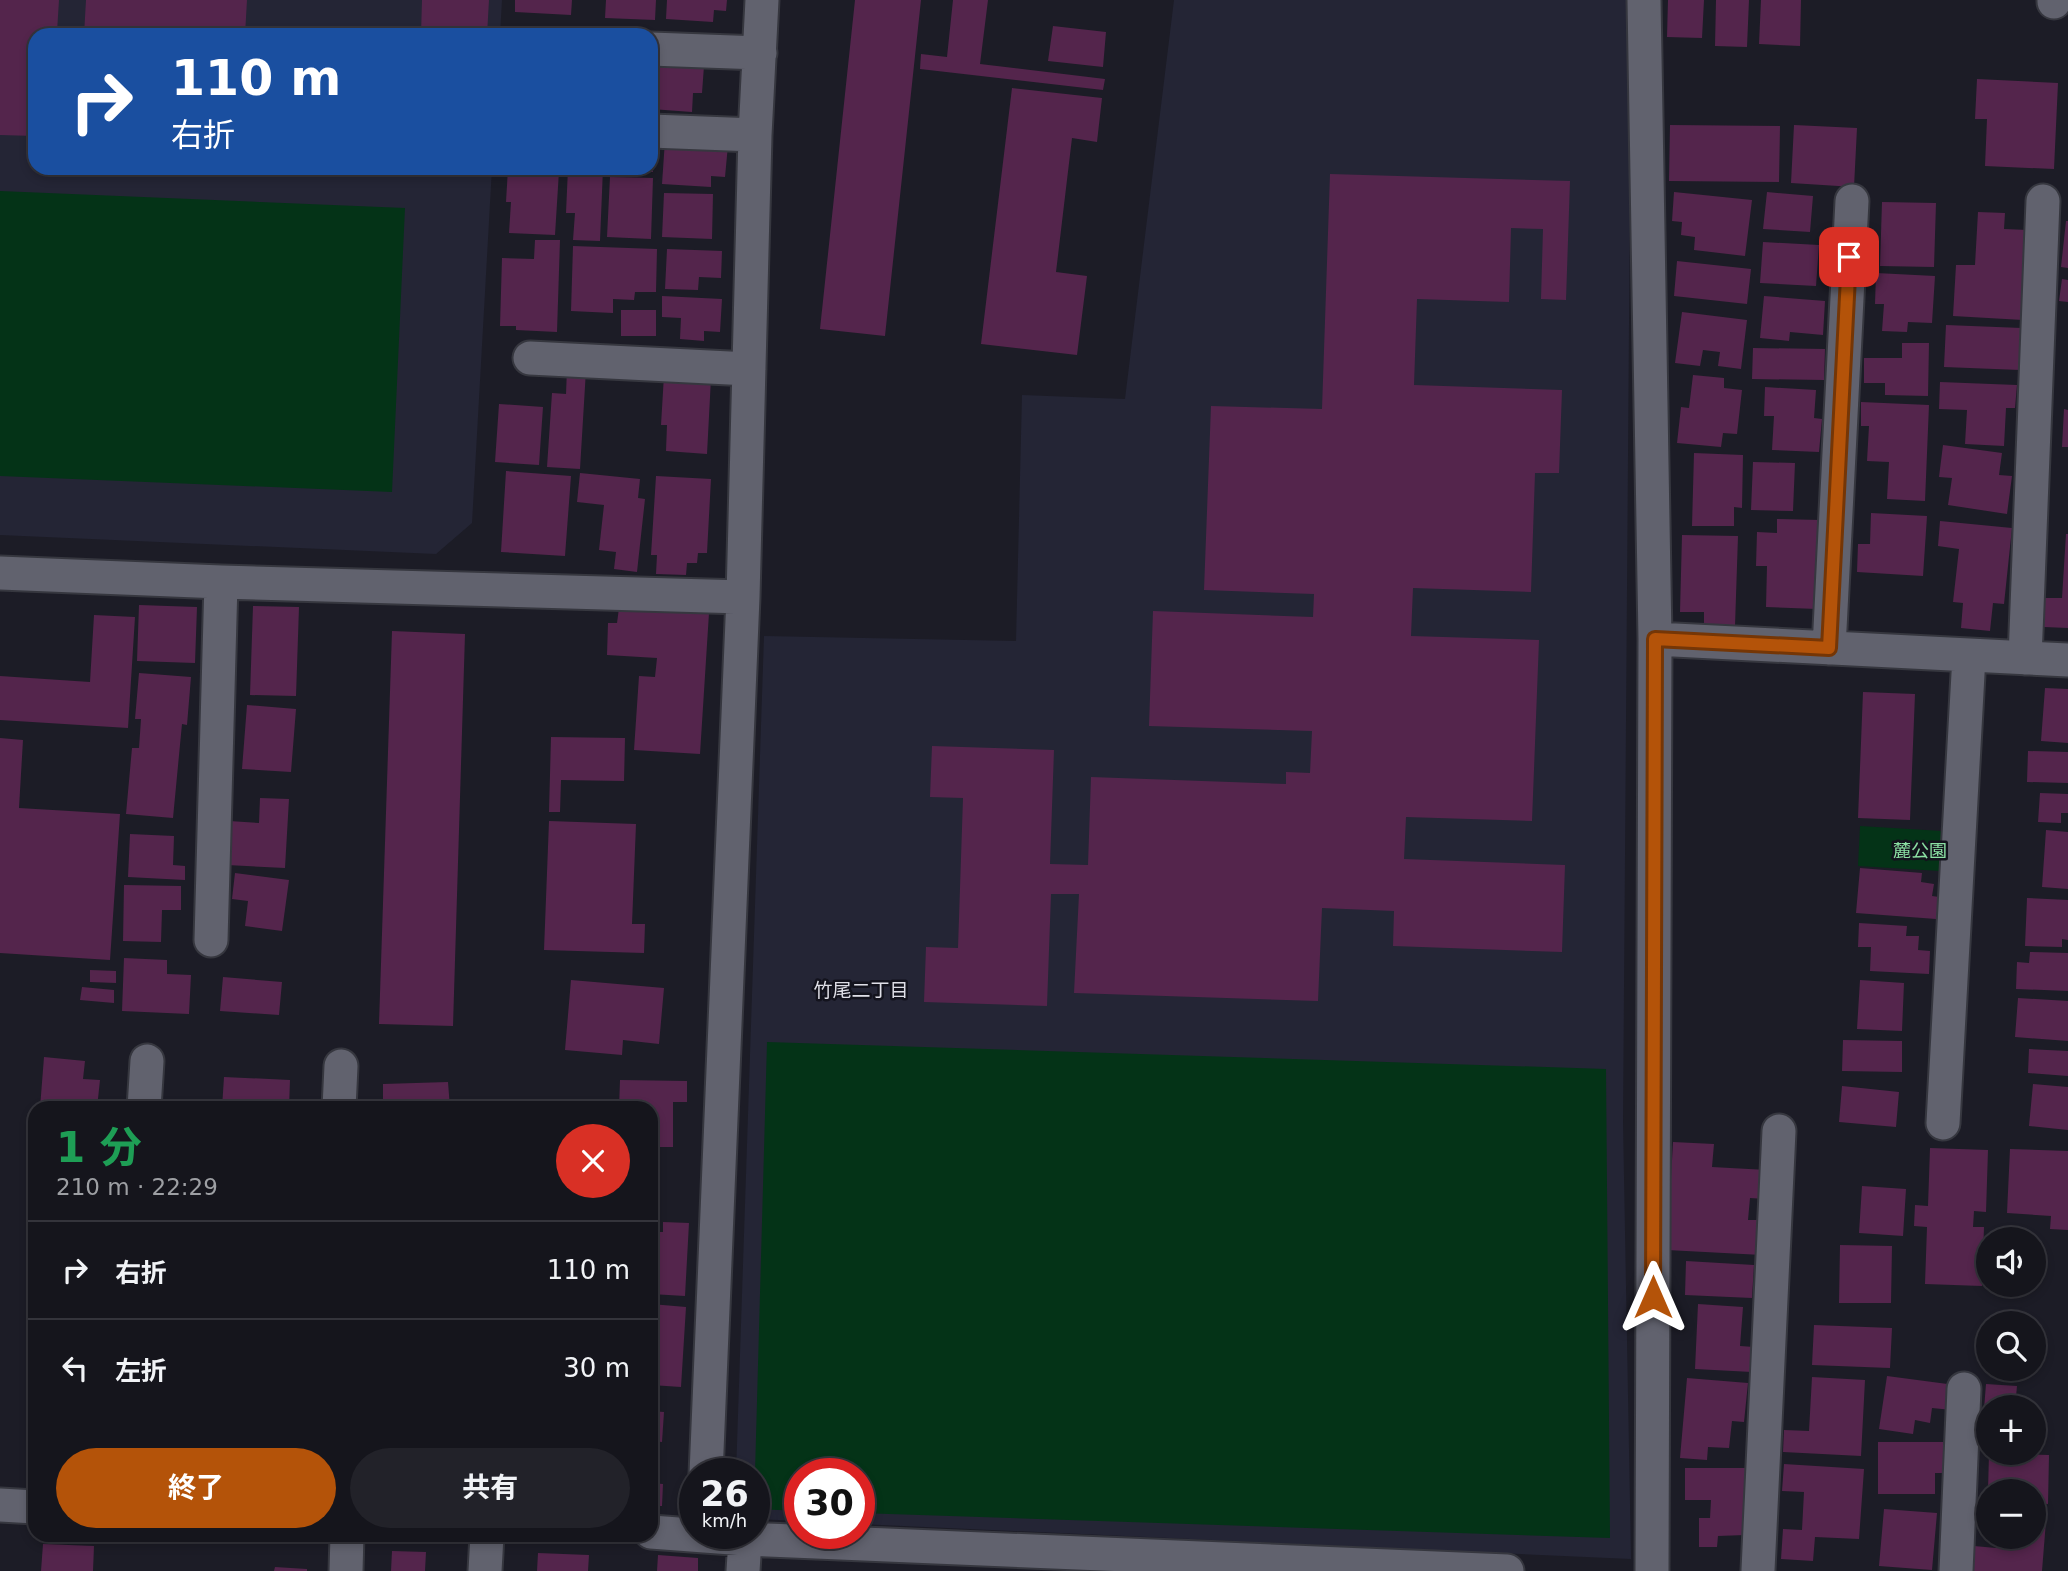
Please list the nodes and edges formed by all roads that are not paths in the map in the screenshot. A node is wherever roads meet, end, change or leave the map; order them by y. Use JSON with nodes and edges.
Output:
{"nodes":[{"id":1,"x":762,"y":0,"type":"edge"},
{"id":2,"x":1644,"y":0,"type":"edge"},
{"id":3,"x":658,"y":49,"type":"edge"},
{"id":4,"x":760,"y":54,"type":"junction"},
{"id":5,"x":658,"y":131,"type":"edge"},
{"id":6,"x":755,"y":135,"type":"junction"},
{"id":7,"x":1852,"y":201,"type":"dead end"},
{"id":8,"x":2043,"y":201,"type":"dead end"},
{"id":9,"x":530,"y":358,"type":"dead end"},
{"id":10,"x":748,"y":369,"type":"junction"},
{"id":11,"x":0,"y":573,"type":"edge"},
{"id":12,"x":221,"y":582,"type":"junction"},
{"id":13,"x":743,"y":597,"type":"junction"},
{"id":14,"x":1655,"y":639,"type":"junction"},
{"id":15,"x":1829,"y":648,"type":"junction"},
{"id":16,"x":1969,"y":656,"type":"junction"},
{"id":17,"x":2025,"y":658,"type":"junction"},
{"id":18,"x":2068,"y":660,"type":"edge"},
{"id":19,"x":211,"y":940,"type":"dead end"},
{"id":20,"x":147,"y":1061,"type":"dead end"},
{"id":21,"x":341,"y":1066,"type":"dead end"},
{"id":22,"x":144,"y":1101,"type":"edge"},
{"id":23,"x":339,"y":1101,"type":"edge"},
{"id":24,"x":1943,"y":1123,"type":"dead end"},
{"id":25,"x":1779,"y":1132,"type":"dead end"},
{"id":26,"x":1964,"y":1389,"type":"dead end"},
{"id":27,"x":707,"y":1458,"type":"edge"},
{"id":28,"x":0,"y":1505,"type":"edge"},
{"id":29,"x":28,"y":1507,"type":"edge"},
{"id":30,"x":658,"y":1532,"type":"edge"},
{"id":31,"x":679,"y":1533,"type":"edge"},
{"id":32,"x":347,"y":1542,"type":"edge"},
{"id":33,"x":487,"y":1542,"type":"edge"},
{"id":34,"x":744,"y":1555,"type":"edge"},
{"id":35,"x":924,"y":1558,"type":"edge"},
{"id":36,"x":346,"y":1571,"type":"edge"},
{"id":37,"x":485,"y":1571,"type":"edge"},
{"id":38,"x":1507,"y":1571,"type":"edge"},
{"id":39,"x":1652,"y":1571,"type":"edge"},
{"id":40,"x":1767,"y":1571,"type":"edge"},
{"id":41,"x":1956,"y":1571,"type":"edge"}],
"edges":[{"from":1,"to":4,"type":"street"},
{"from":2,"to":14,"type":"street"},
{"from":3,"to":4,"type":"street"},
{"from":4,"to":6,"type":"street"},
{"from":5,"to":6,"type":"street"},
{"from":6,"to":10,"type":"street"},
{"from":7,"to":15,"type":"street"},
{"from":8,"to":17,"type":"street"},
{"from":9,"to":10,"type":"street"},
{"from":10,"to":13,"type":"street"},
{"from":11,"to":12,"type":"street"},
{"from":12,"to":13,"type":"street"},
{"from":12,"to":19,"type":"street"},
{"from":13,"to":27,"type":"street"},
{"from":14,"to":15,"type":"street"},
{"from":14,"to":39,"type":"street"},
{"from":15,"to":16,"type":"street"},
{"from":16,"to":17,"type":"street"},
{"from":16,"to":24,"type":"street"},
{"from":17,"to":18,"type":"street"},
{"from":20,"to":22,"type":"street"},
{"from":21,"to":23,"type":"street"},
{"from":25,"to":40,"type":"street"},
{"from":26,"to":41,"type":"street"},
{"from":28,"to":29,"type":"street"},
{"from":30,"to":31,"type":"street"},
{"from":32,"to":36,"type":"street"},
{"from":33,"to":37,"type":"street"},
{"from":34,"to":35,"type":"street"},
{"from":35,"to":38,"type":"street"}]}
